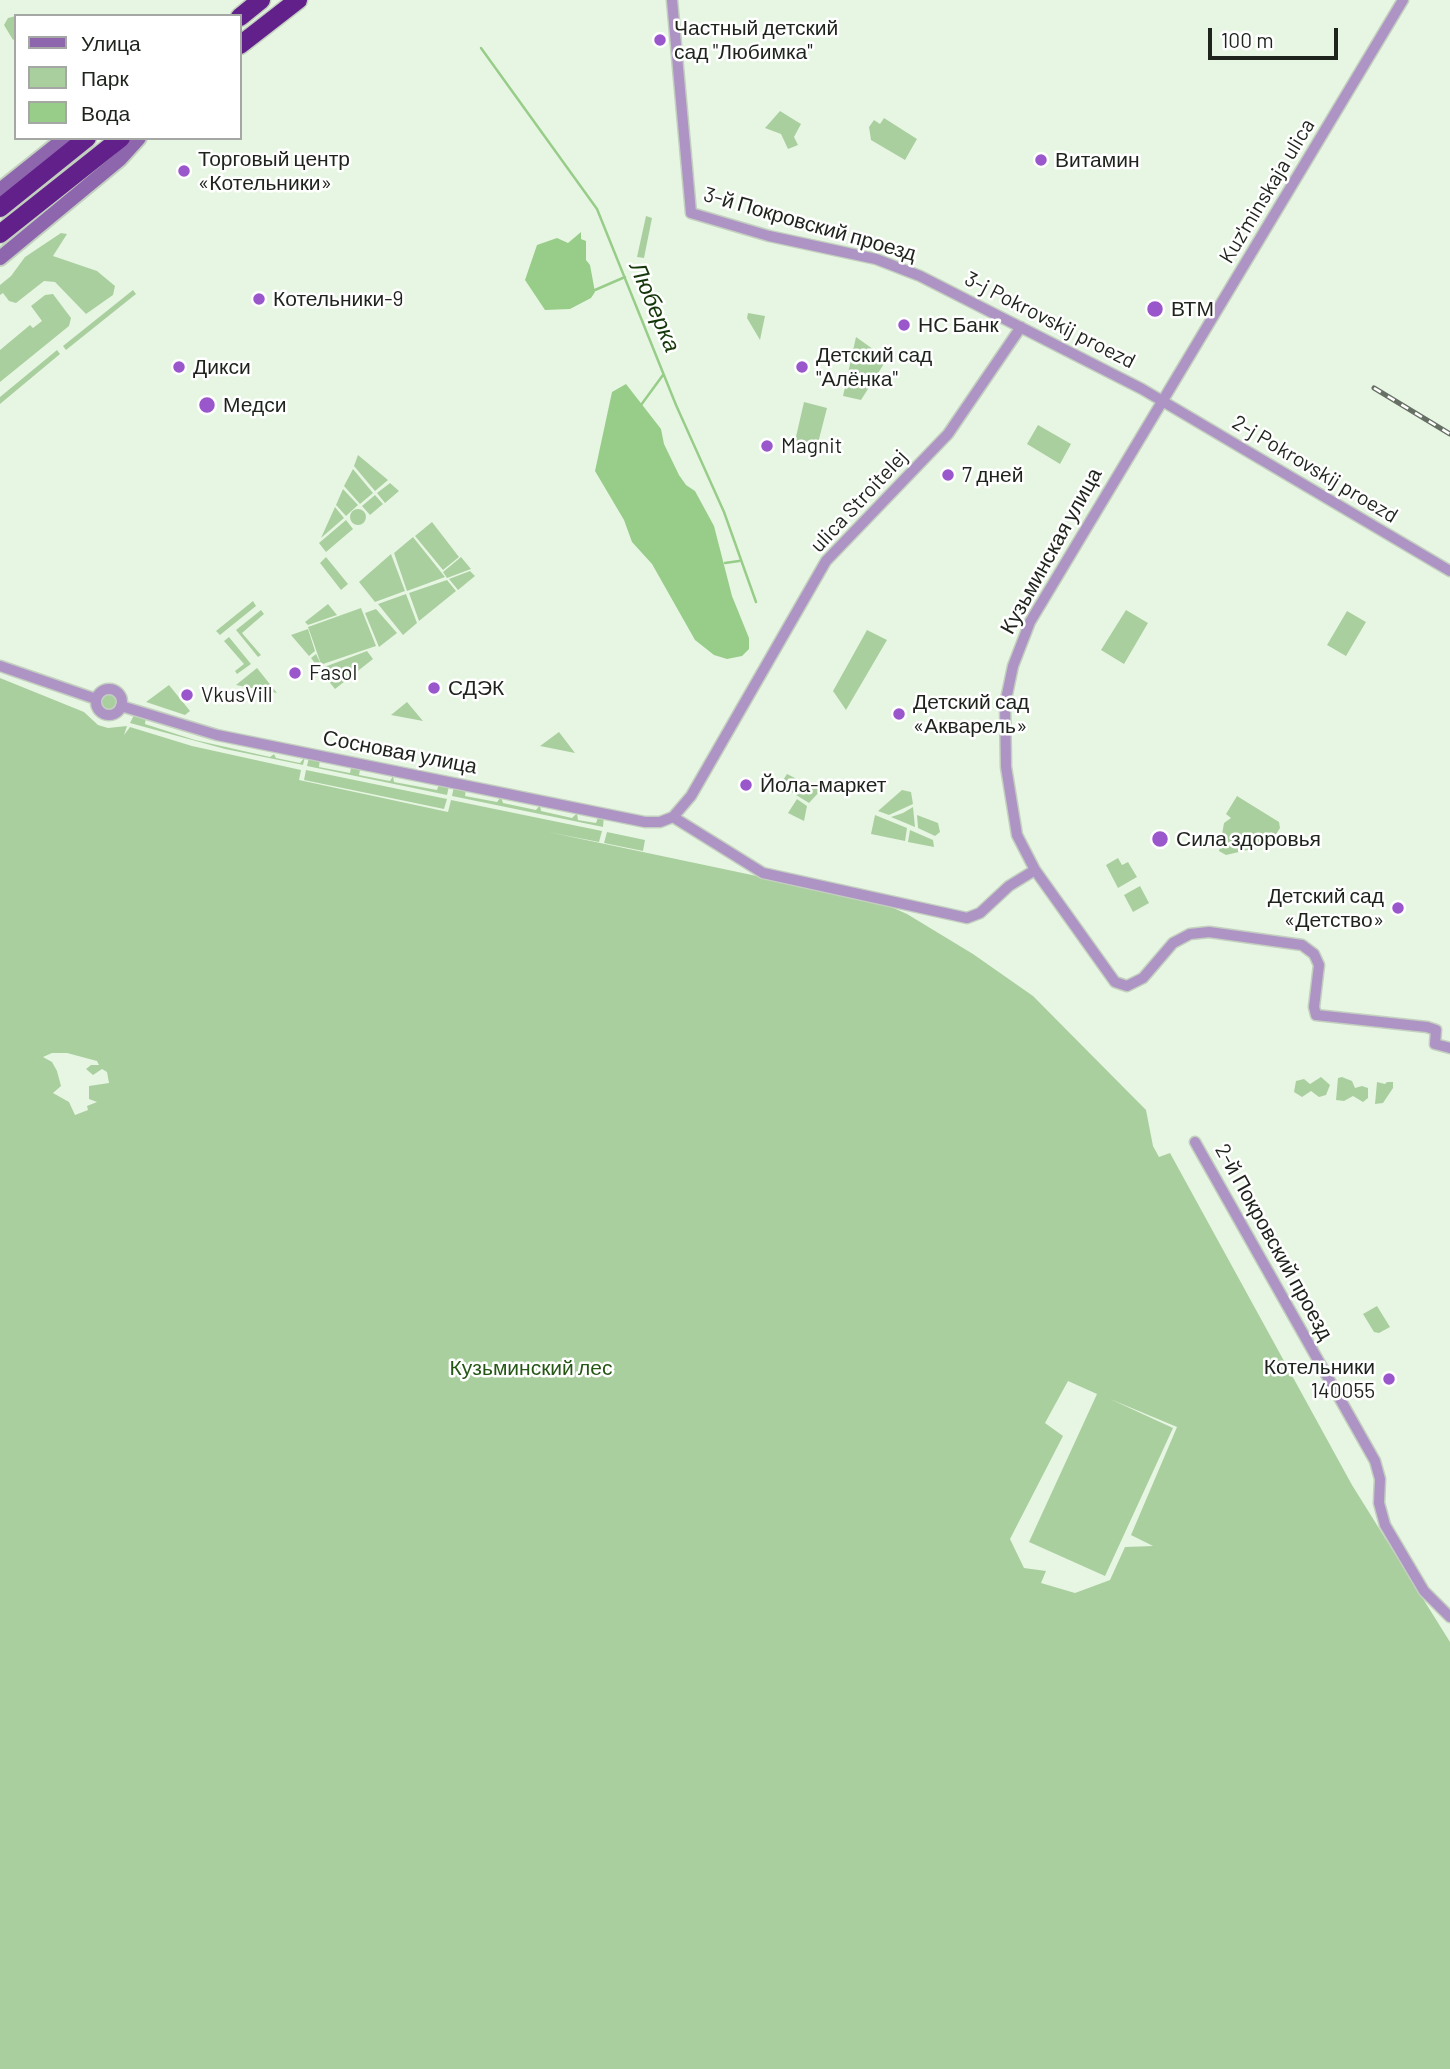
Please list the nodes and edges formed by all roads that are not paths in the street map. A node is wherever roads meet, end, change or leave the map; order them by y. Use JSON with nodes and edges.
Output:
{"nodes":[{"id":1,"x":261,"y":0,"type":"edge"},
{"id":2,"x":298,"y":0,"type":"edge"},
{"id":3,"x":672,"y":0,"type":"edge"},
{"id":4,"x":1403,"y":0,"type":"edge"},
{"id":5,"x":242,"y":15,"type":"edge"},
{"id":6,"x":242,"y":43,"type":"edge"},
{"id":7,"x":62,"y":140,"type":"edge"},
{"id":8,"x":85,"y":140,"type":"edge"},
{"id":9,"x":118,"y":140,"type":"edge"},
{"id":10,"x":137,"y":140,"type":"edge"},
{"id":11,"x":0,"y":190,"type":"edge"},
{"id":12,"x":0,"y":208,"type":"edge"},
{"id":13,"x":0,"y":234,"type":"edge"},
{"id":14,"x":0,"y":258,"type":"edge"},
{"id":15,"x":1021,"y":327,"type":"junction"},
{"id":16,"x":1161,"y":400,"type":"junction"},
{"id":17,"x":1450,"y":571,"type":"edge"},
{"id":18,"x":0,"y":666,"type":"edge"},
{"id":19,"x":96,"y":699,"type":"junction"},
{"id":20,"x":121,"y":706,"type":"junction"},
{"id":21,"x":673,"y":817,"type":"junction"},
{"id":22,"x":1035,"y":870,"type":"junction"},
{"id":23,"x":1450,"y":1048,"type":"edge"},
{"id":24,"x":1195,"y":1142,"type":"dead end"},
{"id":25,"x":1450,"y":1617,"type":"edge"}],
"edges":[{"from":1,"to":5,"type":"highway"},
{"from":2,"to":6,"type":"highway"},
{"from":3,"to":15,"type":"street","name":"3-й Покровский проезд"},
{"from":4,"to":16,"type":"street","name":"Kuz'minskaja ulica"},
{"from":7,"to":11,"type":"main road"},
{"from":8,"to":12,"type":"highway"},
{"from":9,"to":13,"type":"highway"},
{"from":10,"to":14,"type":"main road"},
{"from":15,"to":16,"type":"street","name":"3-j Pokrovskij proezd"},
{"from":15,"to":21,"type":"street","name":"ulica Stroitelej"},
{"from":16,"to":17,"type":"street","name":"2-j Pokrovskij proezd"},
{"from":16,"to":22,"type":"street","name":"Кузьминская улица"},
{"from":18,"to":19,"type":"street","name":"Сосновая улица"},
{"from":19,"to":20,"type":"street","name":"Сосновая улица"},
{"from":19,"to":20,"type":"street","name":"Сосновая улица"},
{"from":20,"to":21,"type":"street","name":"Сосновая улица"},
{"from":21,"to":22,"type":"street"},
{"from":22,"to":23,"type":"street","name":"Кузьминская улица"},
{"from":24,"to":25,"type":"street","name":"2-й Покровский проезд"}]}
